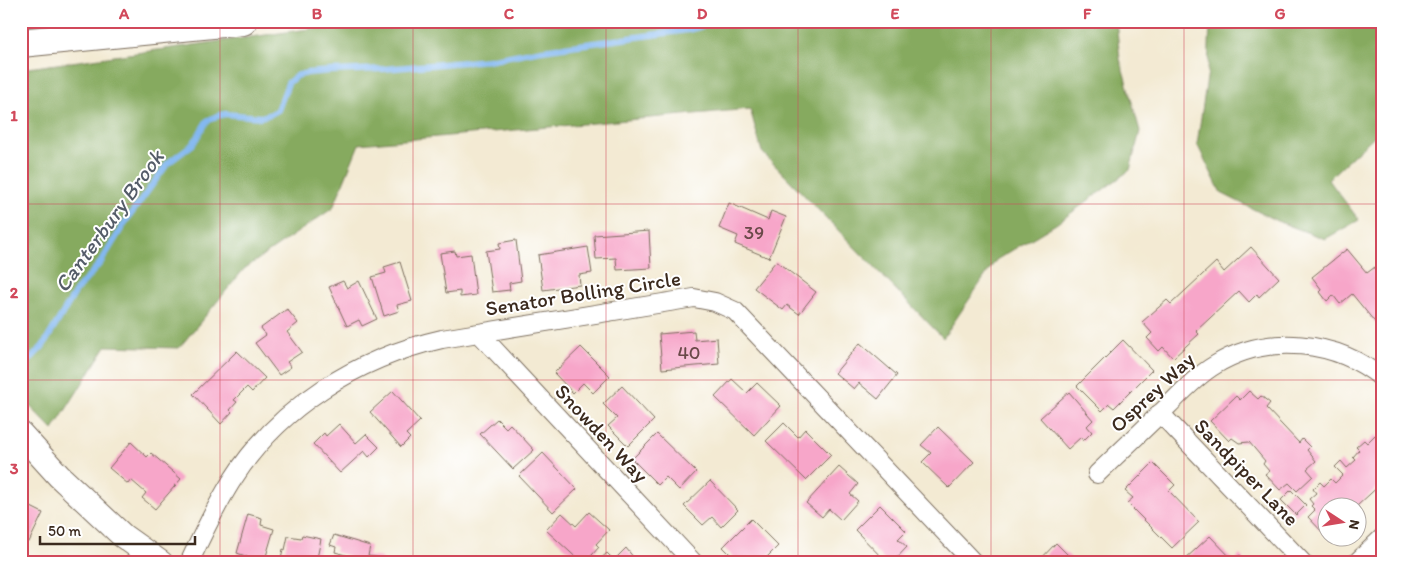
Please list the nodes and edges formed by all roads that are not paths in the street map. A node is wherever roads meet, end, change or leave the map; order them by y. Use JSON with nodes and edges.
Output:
{"nodes":[{"id":1,"x":242,"y":21,"type":"edge"},
{"id":2,"x":21,"y":43,"type":"edge"},
{"id":3,"x":479,"y":333,"type":"junction"},
{"id":4,"x":1383,"y":379,"type":"edge"},
{"id":5,"x":1160,"y":413,"type":"junction"},
{"id":6,"x":21,"y":434,"type":"edge"},
{"id":7,"x":1097,"y":474,"type":"dead end"},
{"id":8,"x":1383,"y":537,"type":"edge"},
{"id":9,"x":161,"y":563,"type":"edge"},
{"id":10,"x":189,"y":563,"type":"edge"},
{"id":11,"x":694,"y":563,"type":"edge"},
{"id":12,"x":974,"y":563,"type":"edge"},
{"id":13,"x":1303,"y":563,"type":"edge"},
{"id":14,"x":1356,"y":563,"type":"edge"}],
"edges":[{"from":1,"to":2,"type":"highway"},
{"from":3,"to":10,"type":"street","name":"Senator Bolling Circle"},
{"from":3,"to":11,"type":"street","name":"Snowden Way"},
{"from":3,"to":12,"type":"street","name":"Senator Bolling Circle"},
{"from":4,"to":5,"type":"street","name":"Osprey Way"},
{"from":5,"to":7,"type":"street","name":"Osprey Way"},
{"from":5,"to":13,"type":"street","name":"Sandpiper Lane"},
{"from":6,"to":9,"type":"main road"},
{"from":8,"to":14,"type":"street"}]}
